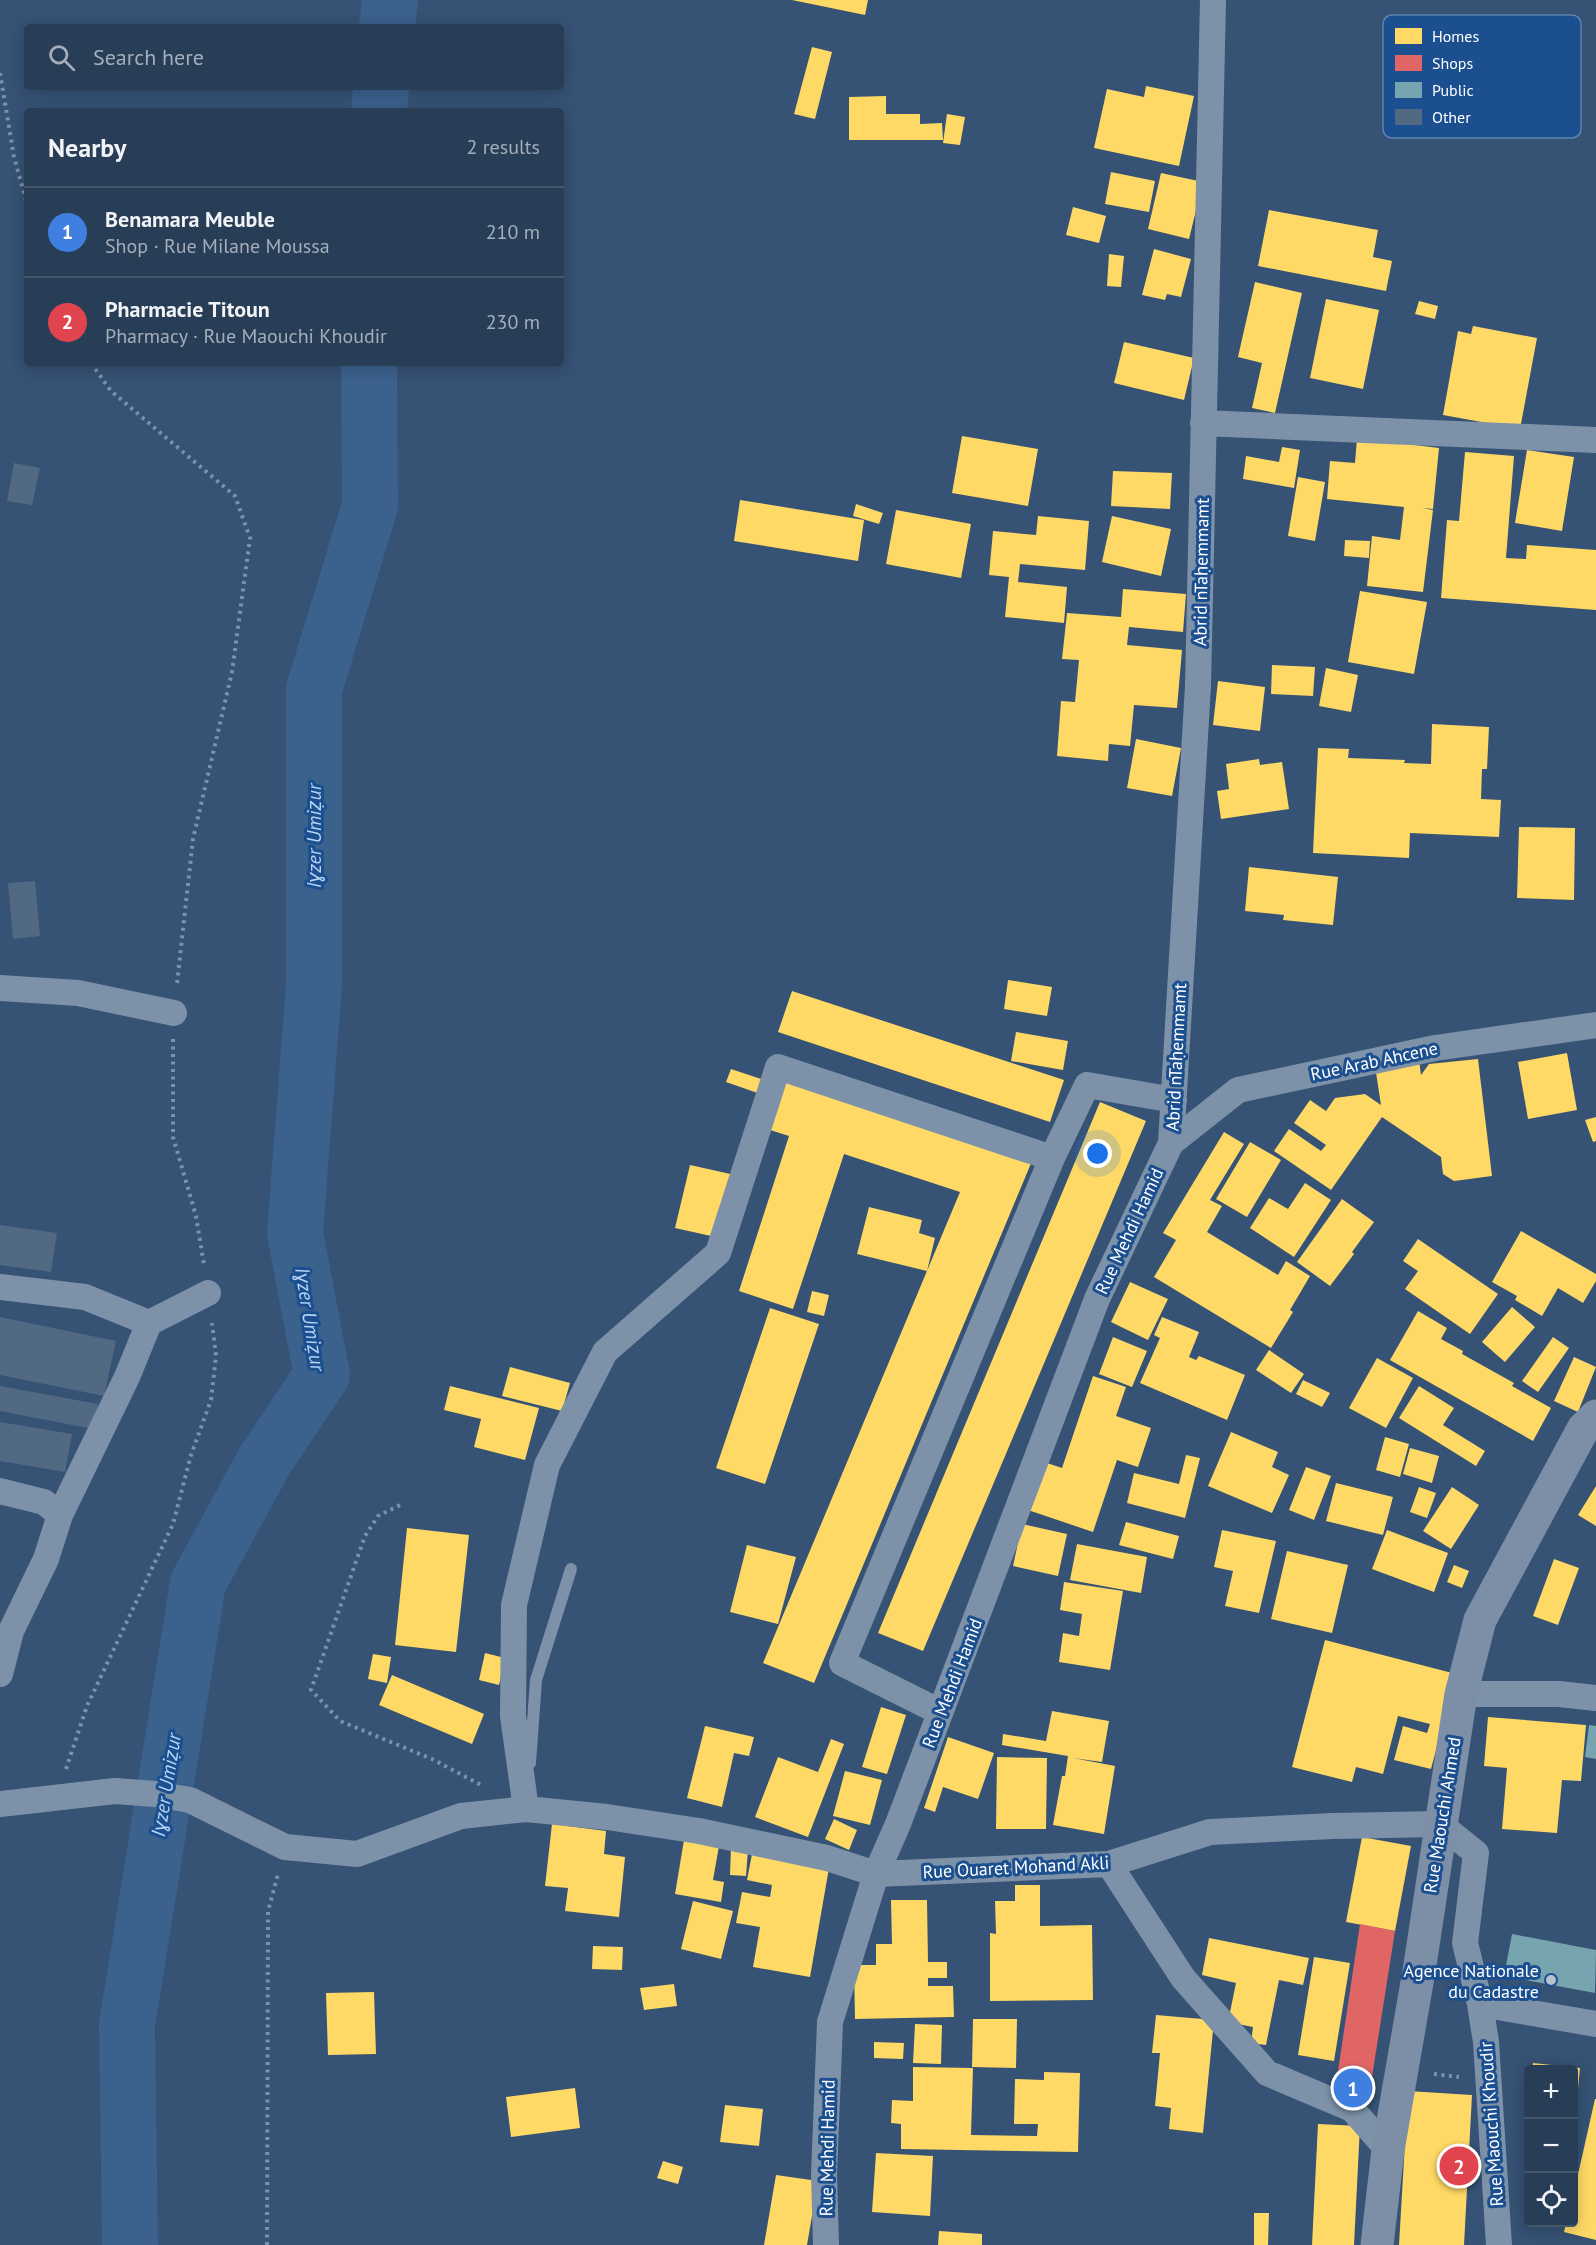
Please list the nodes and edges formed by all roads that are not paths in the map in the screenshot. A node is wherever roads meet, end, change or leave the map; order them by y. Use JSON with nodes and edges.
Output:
{"nodes":[{"id":1,"x":1213,"y":0,"type":"edge"},
{"id":2,"x":1203,"y":423,"type":"junction"},
{"id":3,"x":1596,"y":440,"type":"edge"},
{"id":4,"x":0,"y":988,"type":"edge"},
{"id":5,"x":174,"y":1013,"type":"road end"},
{"id":6,"x":1596,"y":1025,"type":"edge"},
{"id":7,"x":1174,"y":1100,"type":"junction"},
{"id":8,"x":1171,"y":1143,"type":"junction"},
{"id":9,"x":1052,"y":1158,"type":"junction"},
{"id":10,"x":0,"y":1287,"type":"edge"},
{"id":11,"x":208,"y":1293,"type":"road end"},
{"id":12,"x":149,"y":1323,"type":"junction"},
{"id":13,"x":1596,"y":1416,"type":"edge"},
{"id":14,"x":0,"y":1491,"type":"edge"},
{"id":15,"x":60,"y":1515,"type":"junction"},
{"id":16,"x":571,"y":1569,"type":"dead end"},
{"id":17,"x":0,"y":1674,"type":"edge"},
{"id":18,"x":1461,"y":1694,"type":"junction"},
{"id":19,"x":1596,"y":1698,"type":"edge"},
{"id":20,"x":940,"y":1713,"type":"junction"},
{"id":21,"x":0,"y":1804,"type":"edge"},
{"id":22,"x":526,"y":1809,"type":"junction"},
{"id":23,"x":1440,"y":1824,"type":"junction"},
{"id":24,"x":1109,"y":1864,"type":"junction"},
{"id":25,"x":876,"y":1874,"type":"junction"},
{"id":26,"x":1480,"y":2004,"type":"junction"},
{"id":27,"x":1596,"y":2024,"type":"edge"},
{"id":28,"x":1388,"y":2150,"type":"junction"},
{"id":29,"x":826,"y":2245,"type":"edge"},
{"id":30,"x":1377,"y":2245,"type":"edge"},
{"id":31,"x":1499,"y":2245,"type":"edge"}],
"edges":[{"from":1,"to":2,"type":"street","name":"Abrid nTaḥemmamt"},
{"from":2,"to":3,"type":"street"},
{"from":2,"to":7,"type":"street","name":"Abrid nTaḥemmamt"},
{"from":4,"to":5,"type":"street"},
{"from":6,"to":8,"type":"street","name":"Rue Arab Ahcene"},
{"from":7,"to":8,"type":"street","name":"Abrid nTaḥemmamt"},
{"from":7,"to":9,"type":"street"},
{"from":8,"to":20,"type":"street","name":"Rue Mehdi Hamid"},
{"from":9,"to":20,"type":"street"},
{"from":9,"to":22,"type":"street"},
{"from":10,"to":12,"type":"street"},
{"from":11,"to":12,"type":"street"},
{"from":12,"to":15,"type":"street"},
{"from":13,"to":18,"type":"main road","name":"Rue Maouchi Ahmed"},
{"from":14,"to":15,"type":"street"},
{"from":15,"to":17,"type":"street"},
{"from":16,"to":22,"type":"lane"},
{"from":18,"to":19,"type":"street"},
{"from":18,"to":23,"type":"main road","name":"Rue Maouchi Ahmed"},
{"from":20,"to":25,"type":"street","name":"Rue Mehdi Hamid"},
{"from":21,"to":22,"type":"street"},
{"from":22,"to":25,"type":"street"},
{"from":23,"to":24,"type":"street","name":"Rue Ouaret Mohand Akli"},
{"from":23,"to":26,"type":"street","name":"Rue Maouchi Khoudir"},
{"from":23,"to":28,"type":"main road","name":"Rue Maouchi Ahmed"},
{"from":24,"to":25,"type":"street","name":"Rue Ouaret Mohand Akli"},
{"from":24,"to":28,"type":"street"},
{"from":25,"to":29,"type":"street","name":"Rue Mehdi Hamid"},
{"from":26,"to":27,"type":"street"},
{"from":26,"to":31,"type":"street","name":"Rue Maouchi Khoudir"},
{"from":28,"to":30,"type":"main road","name":"Rue Maouchi Ahmed"}]}
